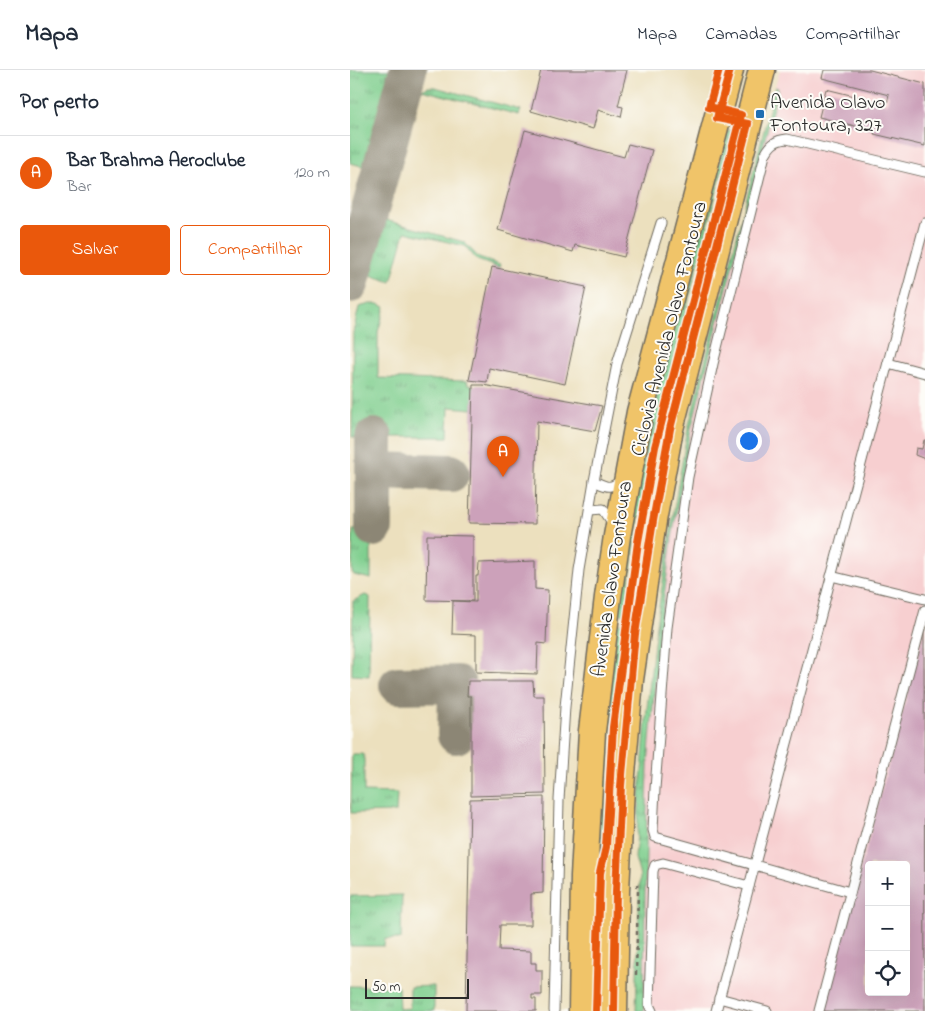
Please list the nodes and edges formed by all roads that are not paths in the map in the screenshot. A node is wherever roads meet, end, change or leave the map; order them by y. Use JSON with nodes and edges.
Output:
{"nodes":[{"id":1,"x":728,"y":75,"type":"edge"},
{"id":2,"x":759,"y":80,"type":"edge"},
{"id":3,"x":925,"y":172,"type":"edge"},
{"id":4,"x":661,"y":223,"type":"dead end"},
{"id":5,"x":925,"y":223,"type":"edge"},
{"id":6,"x":888,"y":363,"type":"junction"},
{"id":7,"x":925,"y":373,"type":"edge"},
{"id":8,"x":628,"y":474,"type":"junction"},
{"id":9,"x":594,"y":481,"type":"junction"},
{"id":10,"x":590,"y":510,"type":"junction"},
{"id":11,"x":617,"y":536,"type":"junction"},
{"id":12,"x":831,"y":576,"type":"junction"},
{"id":13,"x":925,"y":599,"type":"edge"},
{"id":14,"x":925,"y":610,"type":"edge"},
{"id":15,"x":754,"y":865,"type":"junction"},
{"id":16,"x":749,"y":886,"type":"junction"},
{"id":17,"x":850,"y":892,"type":"junction"},
{"id":18,"x":719,"y":998,"type":"junction"},
{"id":19,"x":554,"y":1011,"type":"edge"},
{"id":20,"x":582,"y":1011,"type":"edge"},
{"id":21,"x":614,"y":1011,"type":"edge"},
{"id":22,"x":652,"y":1011,"type":"edge"},
{"id":23,"x":716,"y":1011,"type":"edge"},
{"id":24,"x":767,"y":1011,"type":"edge"},
{"id":25,"x":819,"y":1011,"type":"edge"}],
"edges":[{"from":1,"to":2,"type":"main road"},
{"from":1,"to":8,"type":"main road","name":"Avenida Olavo Fontoura"},
{"from":2,"to":21,"type":"main road","name":"Avenida Olavo Fontoura"},
{"from":3,"to":15,"type":"lane"},
{"from":4,"to":9,"type":"lane"},
{"from":5,"to":6,"type":"lane"},
{"from":6,"to":7,"type":"lane"},
{"from":6,"to":12,"type":"lane"},
{"from":8,"to":9,"type":"lane"},
{"from":8,"to":11,"type":"main road","name":"Avenida Olavo Fontoura"},
{"from":9,"to":10,"type":"lane"},
{"from":10,"to":11,"type":"lane"},
{"from":10,"to":19,"type":"lane"},
{"from":11,"to":20,"type":"main road","name":"Avenida Olavo Fontoura"},
{"from":12,"to":13,"type":"lane"},
{"from":12,"to":15,"type":"lane"},
{"from":14,"to":17,"type":"lane"},
{"from":15,"to":16,"type":"lane"},
{"from":15,"to":17,"type":"lane"},
{"from":16,"to":18,"type":"lane"},
{"from":16,"to":22,"type":"lane"},
{"from":17,"to":25,"type":"lane"},
{"from":18,"to":23,"type":"lane"},
{"from":18,"to":24,"type":"lane"}]}
